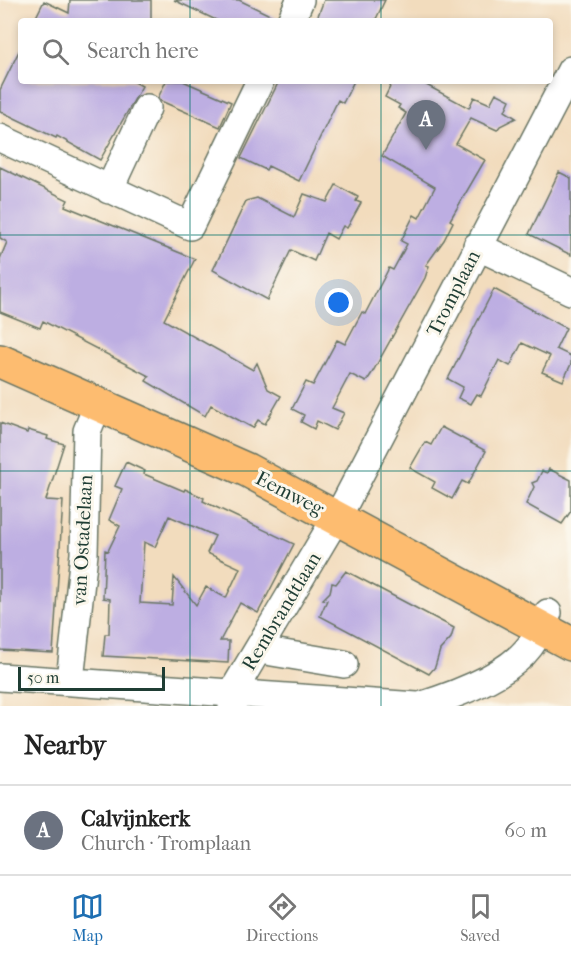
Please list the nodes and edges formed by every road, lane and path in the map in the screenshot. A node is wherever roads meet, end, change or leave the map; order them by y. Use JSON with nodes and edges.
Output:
{"nodes":[{"id":1,"x":300,"y":0,"type":"edge"},
{"id":2,"x":292,"y":18,"type":"edge"},
{"id":3,"x":571,"y":70,"type":"edge"},
{"id":4,"x":258,"y":84,"type":"edge"},
{"id":5,"x":147,"y":108,"type":"dead end"},
{"id":6,"x":0,"y":138,"type":"edge"},
{"id":7,"x":109,"y":190,"type":"junction"},
{"id":8,"x":477,"y":246,"type":"junction"},
{"id":9,"x":571,"y":291,"type":"edge"},
{"id":10,"x":0,"y":361,"type":"edge"},
{"id":11,"x":99,"y":402,"type":"junction"},
{"id":12,"x":337,"y":517,"type":"junction"},
{"id":13,"x":544,"y":620,"type":"junction"},
{"id":14,"x":571,"y":644,"type":"edge"},
{"id":15,"x":260,"y":650,"type":"junction"},
{"id":16,"x":344,"y":664,"type":"dead end"},
{"id":17,"x":0,"y":677,"type":"edge"},
{"id":18,"x":70,"y":680,"type":"junction"},
{"id":19,"x":232,"y":700,"type":"edge"},
{"id":20,"x":419,"y":706,"type":"edge"}],
"edges":[{"from":1,"to":2,"type":"street"},
{"from":3,"to":8,"type":"street","name":"Tromplaan"},
{"from":4,"to":7,"type":"street"},
{"from":5,"to":7,"type":"street"},
{"from":6,"to":7,"type":"street"},
{"from":8,"to":9,"type":"street"},
{"from":8,"to":12,"type":"street","name":"Tromplaan"},
{"from":10,"to":11,"type":"main road","name":"Eemweg"},
{"from":11,"to":12,"type":"main road","name":"Eemweg"},
{"from":11,"to":18,"type":"street","name":"van Ostadelaan"},
{"from":12,"to":13,"type":"main road","name":"Eemweg"},
{"from":12,"to":15,"type":"street","name":"Rembrandtlaan"},
{"from":13,"to":14,"type":"main road","name":"Eemweg"},
{"from":13,"to":20,"type":"street"},
{"from":15,"to":16,"type":"street"},
{"from":15,"to":19,"type":"street","name":"Rembrandtlaan"},
{"from":17,"to":18,"type":"street"},
{"from":18,"to":19,"type":"street"},
{"from":19,"to":20,"type":"street"}]}
